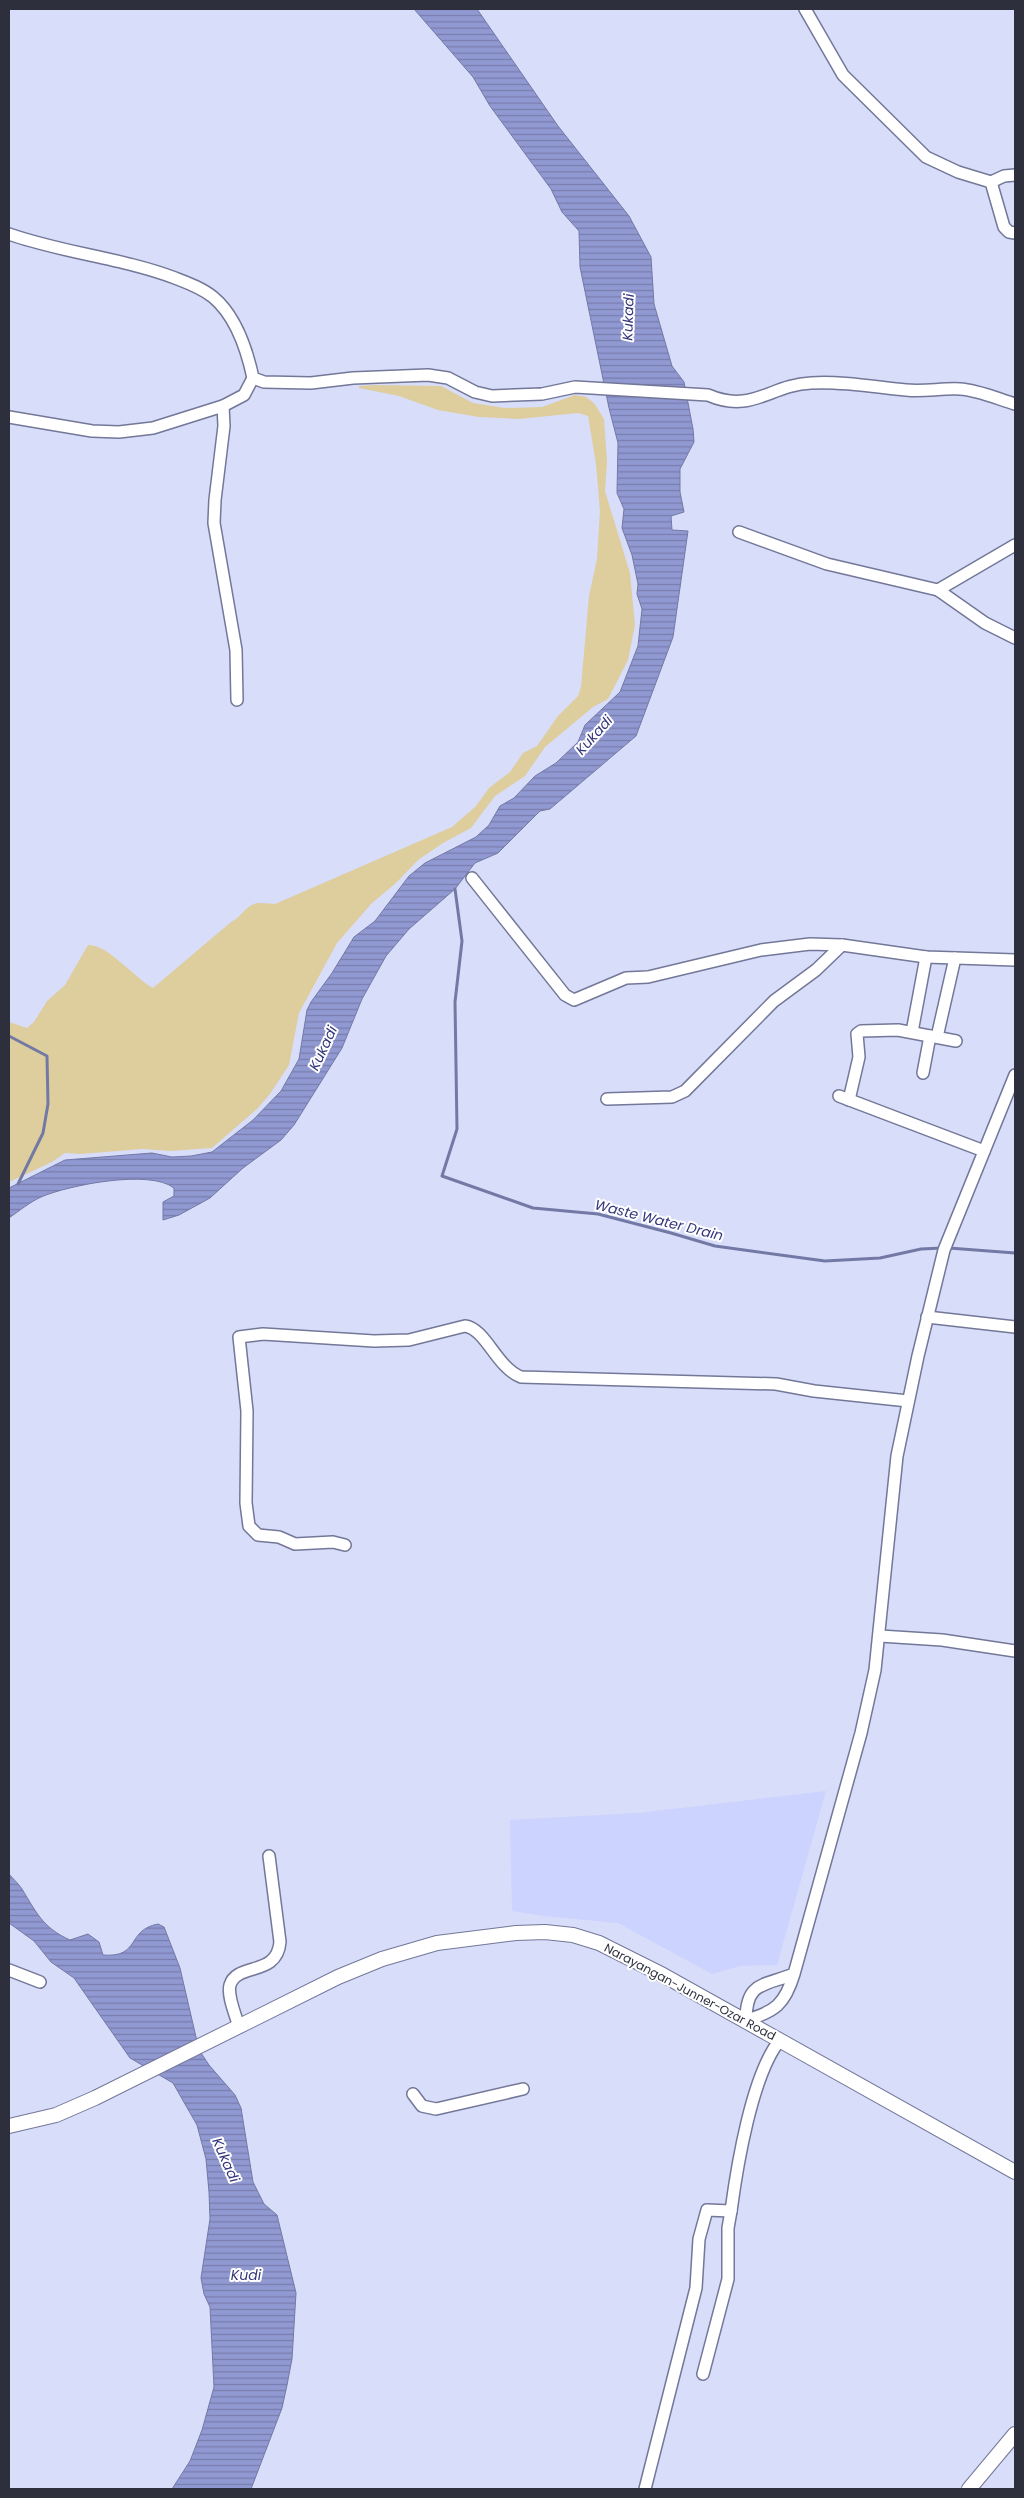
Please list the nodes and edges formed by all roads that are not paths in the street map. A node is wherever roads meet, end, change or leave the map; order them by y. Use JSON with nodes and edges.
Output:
{"nodes":[{"id":1,"x":805,"y":9,"type":"edge"},
{"id":2,"x":1015,"y":175,"type":"edge"},
{"id":3,"x":991,"y":182,"type":"junction"},
{"id":4,"x":1015,"y":233,"type":"edge"},
{"id":5,"x":9,"y":234,"type":"edge"},
{"id":6,"x":253,"y":378,"type":"junction"},
{"id":7,"x":1015,"y":404,"type":"edge"},
{"id":8,"x":223,"y":406,"type":"junction"},
{"id":9,"x":9,"y":417,"type":"edge"},
{"id":10,"x":739,"y":532,"type":"dead end"},
{"id":11,"x":1015,"y":545,"type":"edge"},
{"id":12,"x":938,"y":590,"type":"junction"},
{"id":13,"x":1015,"y":638,"type":"edge"},
{"id":14,"x":237,"y":700,"type":"dead end"},
{"id":15,"x":472,"y":878,"type":"dead end"},
{"id":16,"x":842,"y":945,"type":"junction"},
{"id":17,"x":926,"y":957,"type":"junction"},
{"id":18,"x":955,"y":958,"type":"junction"},
{"id":19,"x":1015,"y":960,"type":"edge"},
{"id":20,"x":912,"y":1032,"type":"junction"},
{"id":21,"x":933,"y":1036,"type":"junction"},
{"id":22,"x":956,"y":1041,"type":"dead end"},
{"id":23,"x":923,"y":1073,"type":"dead end"},
{"id":24,"x":1015,"y":1075,"type":"edge"},
{"id":25,"x":607,"y":1100,"type":"dead end"},
{"id":26,"x":984,"y":1151,"type":"junction"},
{"id":27,"x":927,"y":1317,"type":"junction"},
{"id":28,"x":1015,"y":1327,"type":"edge"},
{"id":29,"x":908,"y":1401,"type":"junction"},
{"id":30,"x":345,"y":1545,"type":"dead end"},
{"id":31,"x":880,"y":1636,"type":"junction"},
{"id":32,"x":1015,"y":1651,"type":"edge"},
{"id":33,"x":268,"y":1856,"type":"dead end"},
{"id":34,"x":9,"y":1970,"type":"edge"},
{"id":35,"x":794,"y":1974,"type":"junction"},
{"id":36,"x":40,"y":1982,"type":"dead end"},
{"id":37,"x":746,"y":2020,"type":"junction"},
{"id":38,"x":235,"y":2029,"type":"junction"},
{"id":39,"x":780,"y":2040,"type":"junction"},
{"id":40,"x":523,"y":2089,"type":"dead end"},
{"id":41,"x":413,"y":2094,"type":"dead end"},
{"id":42,"x":9,"y":2126,"type":"edge"},
{"id":43,"x":1015,"y":2172,"type":"edge"},
{"id":44,"x":732,"y":2211,"type":"junction"},
{"id":45,"x":703,"y":2374,"type":"dead end"},
{"id":46,"x":1015,"y":2434,"type":"edge"},
{"id":47,"x":645,"y":2489,"type":"edge"},
{"id":48,"x":969,"y":2489,"type":"edge"}],
"edges":[{"from":1,"to":3,"type":"street"},
{"from":2,"to":3,"type":"street"},
{"from":3,"to":4,"type":"street"},
{"from":5,"to":6,"type":"street"},
{"from":6,"to":7,"type":"street"},
{"from":6,"to":8,"type":"street"},
{"from":8,"to":9,"type":"street"},
{"from":8,"to":14,"type":"street"},
{"from":10,"to":12,"type":"street"},
{"from":11,"to":12,"type":"street"},
{"from":12,"to":13,"type":"street"},
{"from":15,"to":16,"type":"street"},
{"from":16,"to":17,"type":"street"},
{"from":16,"to":25,"type":"street"},
{"from":17,"to":18,"type":"street"},
{"from":17,"to":20,"type":"street"},
{"from":18,"to":19,"type":"street"},
{"from":18,"to":21,"type":"street"},
{"from":20,"to":21,"type":"street"},
{"from":20,"to":26,"type":"street"},
{"from":21,"to":22,"type":"street"},
{"from":21,"to":23,"type":"street"},
{"from":24,"to":26,"type":"street"},
{"from":26,"to":27,"type":"street"},
{"from":27,"to":28,"type":"street"},
{"from":27,"to":29,"type":"street"},
{"from":29,"to":30,"type":"street"},
{"from":29,"to":31,"type":"street"},
{"from":31,"to":32,"type":"street"},
{"from":31,"to":35,"type":"street"},
{"from":33,"to":38,"type":"street"},
{"from":34,"to":36,"type":"street"},
{"from":35,"to":37,"type":"street"},
{"from":35,"to":37,"type":"street"},
{"from":37,"to":38,"type":"main road","name":"Narayangan-Junner-Ozar Road"},
{"from":37,"to":39,"type":"main road","name":"Narayangan-Junner-Ozar Road"},
{"from":38,"to":42,"type":"main road","name":"Narayangan-Junner-Ozar Road"},
{"from":39,"to":43,"type":"main road","name":"Narayangan-Junner-Ozar Road"},
{"from":39,"to":44,"type":"street"},
{"from":40,"to":41,"type":"street"},
{"from":44,"to":45,"type":"street"},
{"from":44,"to":47,"type":"street"},
{"from":46,"to":48,"type":"main road"}]}
